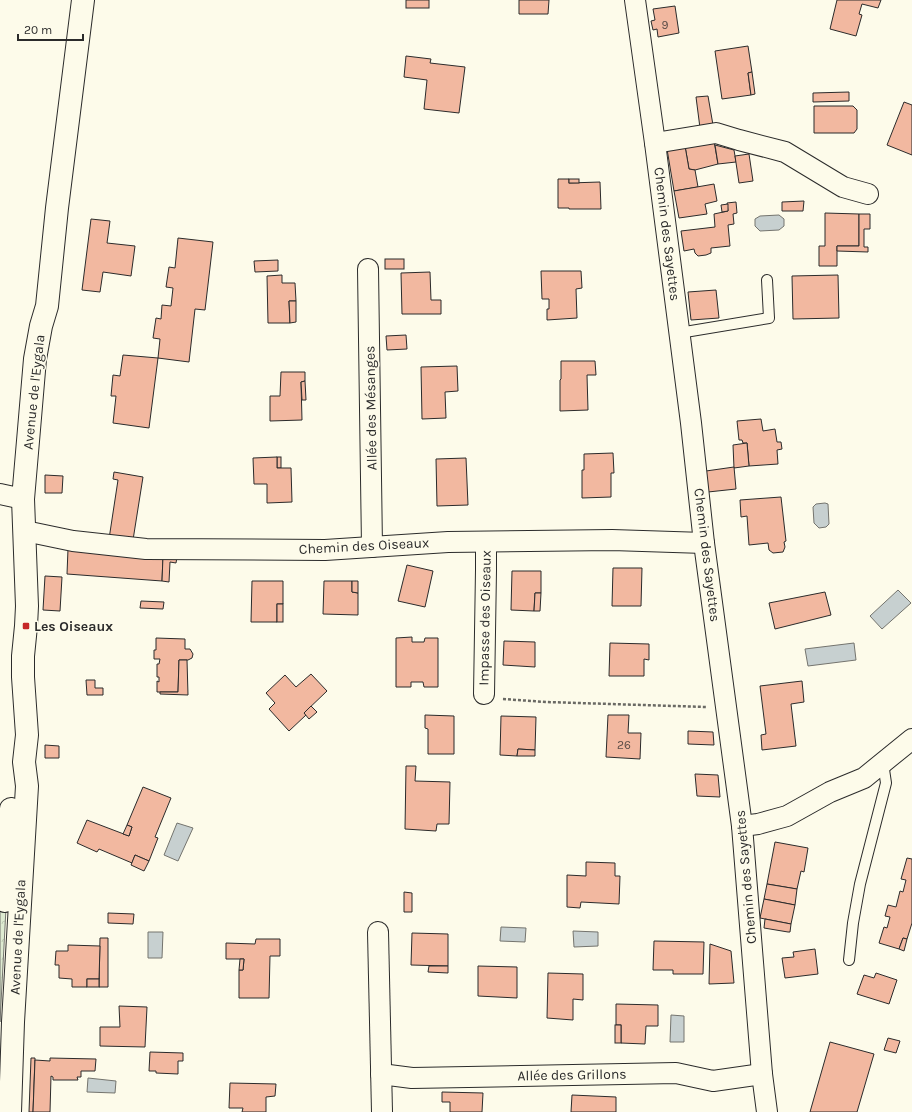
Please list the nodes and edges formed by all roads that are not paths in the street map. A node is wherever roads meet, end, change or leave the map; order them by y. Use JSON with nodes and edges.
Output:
{"nodes":[{"id":1,"x":83,"y":0,"type":"edge"},
{"id":2,"x":635,"y":0,"type":"edge"},
{"id":3,"x":655,"y":143,"type":"junction"},
{"id":4,"x":868,"y":194,"type":"dead end"},
{"id":5,"x":368,"y":269,"type":"dead end"},
{"id":6,"x":767,"y":280,"type":"dead end"},
{"id":7,"x":679,"y":333,"type":"junction"},
{"id":8,"x":0,"y":494,"type":"edge"},
{"id":9,"x":24,"y":498,"type":"junction"},
{"id":10,"x":25,"y":531,"type":"junction"},
{"id":11,"x":486,"y":542,"type":"junction"},
{"id":12,"x":704,"y":543,"type":"junction"},
{"id":13,"x":372,"y":547,"type":"junction"},
{"id":14,"x":484,"y":694,"type":"road end"},
{"id":15,"x":912,"y":739,"type":"edge"},
{"id":16,"x":24,"y":762,"type":"junction"},
{"id":17,"x":883,"y":763,"type":"junction"},
{"id":18,"x":742,"y":826,"type":"junction"},
{"id":19,"x":378,"y":932,"type":"dead end"},
{"id":20,"x":849,"y":960,"type":"dead end"},
{"id":21,"x":382,"y":1074,"type":"junction"},
{"id":22,"x":762,"y":1074,"type":"junction"},
{"id":23,"x":0,"y":1077,"type":"edge"},
{"id":24,"x":10,"y":1112,"type":"edge"},
{"id":25,"x":382,"y":1112,"type":"edge"},
{"id":26,"x":767,"y":1112,"type":"edge"}],
"edges":[{"from":1,"to":9,"type":"street","name":"Avenue de l'Eygala"},
{"from":2,"to":3,"type":"street","name":"Chemin des Sayettes"},
{"from":3,"to":4,"type":"street"},
{"from":3,"to":7,"type":"street","name":"Chemin des Sayettes"},
{"from":5,"to":13,"type":"street","name":"Allée des Mésanges"},
{"from":6,"to":7,"type":"lane"},
{"from":7,"to":12,"type":"street","name":"Chemin des Sayettes"},
{"from":8,"to":9,"type":"street"},
{"from":9,"to":10,"type":"street","name":"Avenue de l'Eygala"},
{"from":10,"to":13,"type":"street","name":"Chemin des Oiseaux"},
{"from":10,"to":16,"type":"street","name":"Avenue de l'Eygala"},
{"from":11,"to":12,"type":"street","name":"Chemin des Oiseaux"},
{"from":11,"to":13,"type":"street","name":"Chemin des Oiseaux"},
{"from":11,"to":14,"type":"street","name":"Impasse des Oiseaux"},
{"from":12,"to":18,"type":"street","name":"Chemin des Sayettes"},
{"from":15,"to":17,"type":"street"},
{"from":16,"to":23,"type":"street","name":"Avenue de l'Eygala"},
{"from":16,"to":24,"type":"street","name":"Avenue de l'Eygala"},
{"from":17,"to":18,"type":"street"},
{"from":17,"to":20,"type":"lane"},
{"from":18,"to":22,"type":"street","name":"Chemin des Sayettes"},
{"from":19,"to":21,"type":"street"},
{"from":21,"to":22,"type":"street","name":"Allée des Grillons"},
{"from":21,"to":25,"type":"street"},
{"from":22,"to":26,"type":"street","name":"Chemin des Sayettes"}]}
